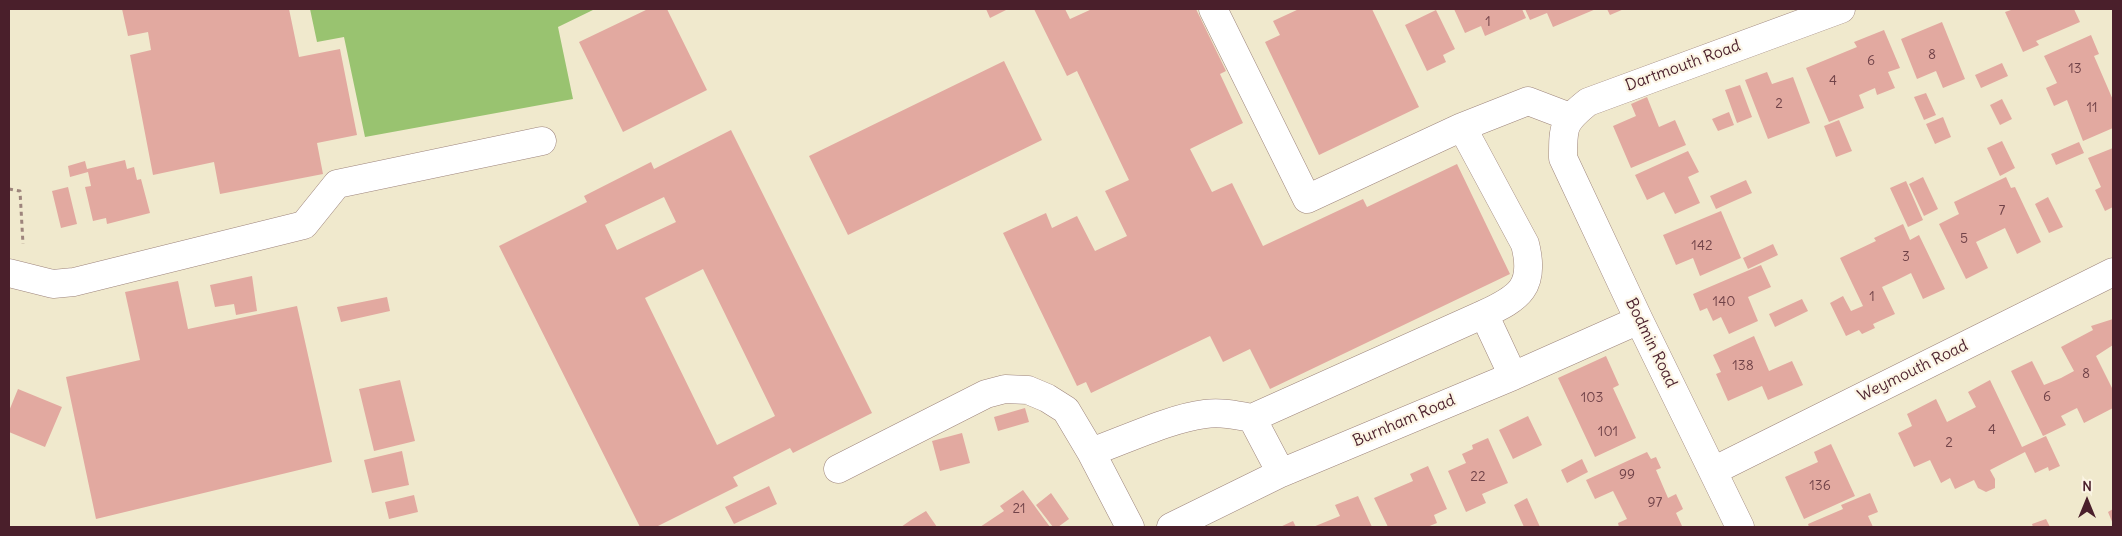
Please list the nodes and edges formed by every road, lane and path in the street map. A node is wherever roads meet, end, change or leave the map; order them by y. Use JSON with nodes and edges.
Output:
{"nodes":[{"id":1,"x":1213,"y":9,"type":"edge"},
{"id":2,"x":1841,"y":9,"type":"edge"},
{"id":3,"x":1570,"y":117,"type":"junction"},
{"id":4,"x":1462,"y":127,"type":"junction"},
{"id":5,"x":542,"y":141,"type":"dead end"},
{"id":6,"x":9,"y":189,"type":"edge"},
{"id":7,"x":24,"y":248,"type":"dead end"},
{"id":8,"x":2113,"y":272,"type":"edge"},
{"id":9,"x":9,"y":273,"type":"edge"},
{"id":10,"x":1484,"y":314,"type":"junction"},
{"id":11,"x":1639,"y":320,"type":"junction"},
{"id":12,"x":1512,"y":376,"type":"junction"},
{"id":13,"x":1252,"y":418,"type":"junction"},
{"id":14,"x":1091,"y":452,"type":"junction"},
{"id":15,"x":838,"y":469,"type":"dead end"},
{"id":16,"x":1713,"y":471,"type":"junction"},
{"id":17,"x":1281,"y":473,"type":"junction"},
{"id":18,"x":1130,"y":527,"type":"edge"},
{"id":19,"x":1171,"y":527,"type":"edge"},
{"id":20,"x":1740,"y":527,"type":"edge"}],
"edges":[{"from":1,"to":4,"type":"street"},
{"from":2,"to":3,"type":"street","name":"Dartmouth Road"},
{"from":3,"to":4,"type":"street"},
{"from":3,"to":11,"type":"street","name":"Bodmin Road"},
{"from":4,"to":10,"type":"street"},
{"from":5,"to":9,"type":"street"},
{"from":6,"to":7,"type":"path"},
{"from":8,"to":16,"type":"street","name":"Weymouth Road"},
{"from":10,"to":12,"type":"street"},
{"from":10,"to":13,"type":"street"},
{"from":11,"to":12,"type":"street","name":"Burnham Road"},
{"from":11,"to":16,"type":"street","name":"Bodmin Road"},
{"from":12,"to":17,"type":"street","name":"Burnham Road"},
{"from":13,"to":14,"type":"street"},
{"from":13,"to":17,"type":"street"},
{"from":14,"to":15,"type":"street"},
{"from":14,"to":18,"type":"street"},
{"from":16,"to":20,"type":"street","name":"Bodmin Road"},
{"from":17,"to":19,"type":"street","name":"Burnham Road"}]}
